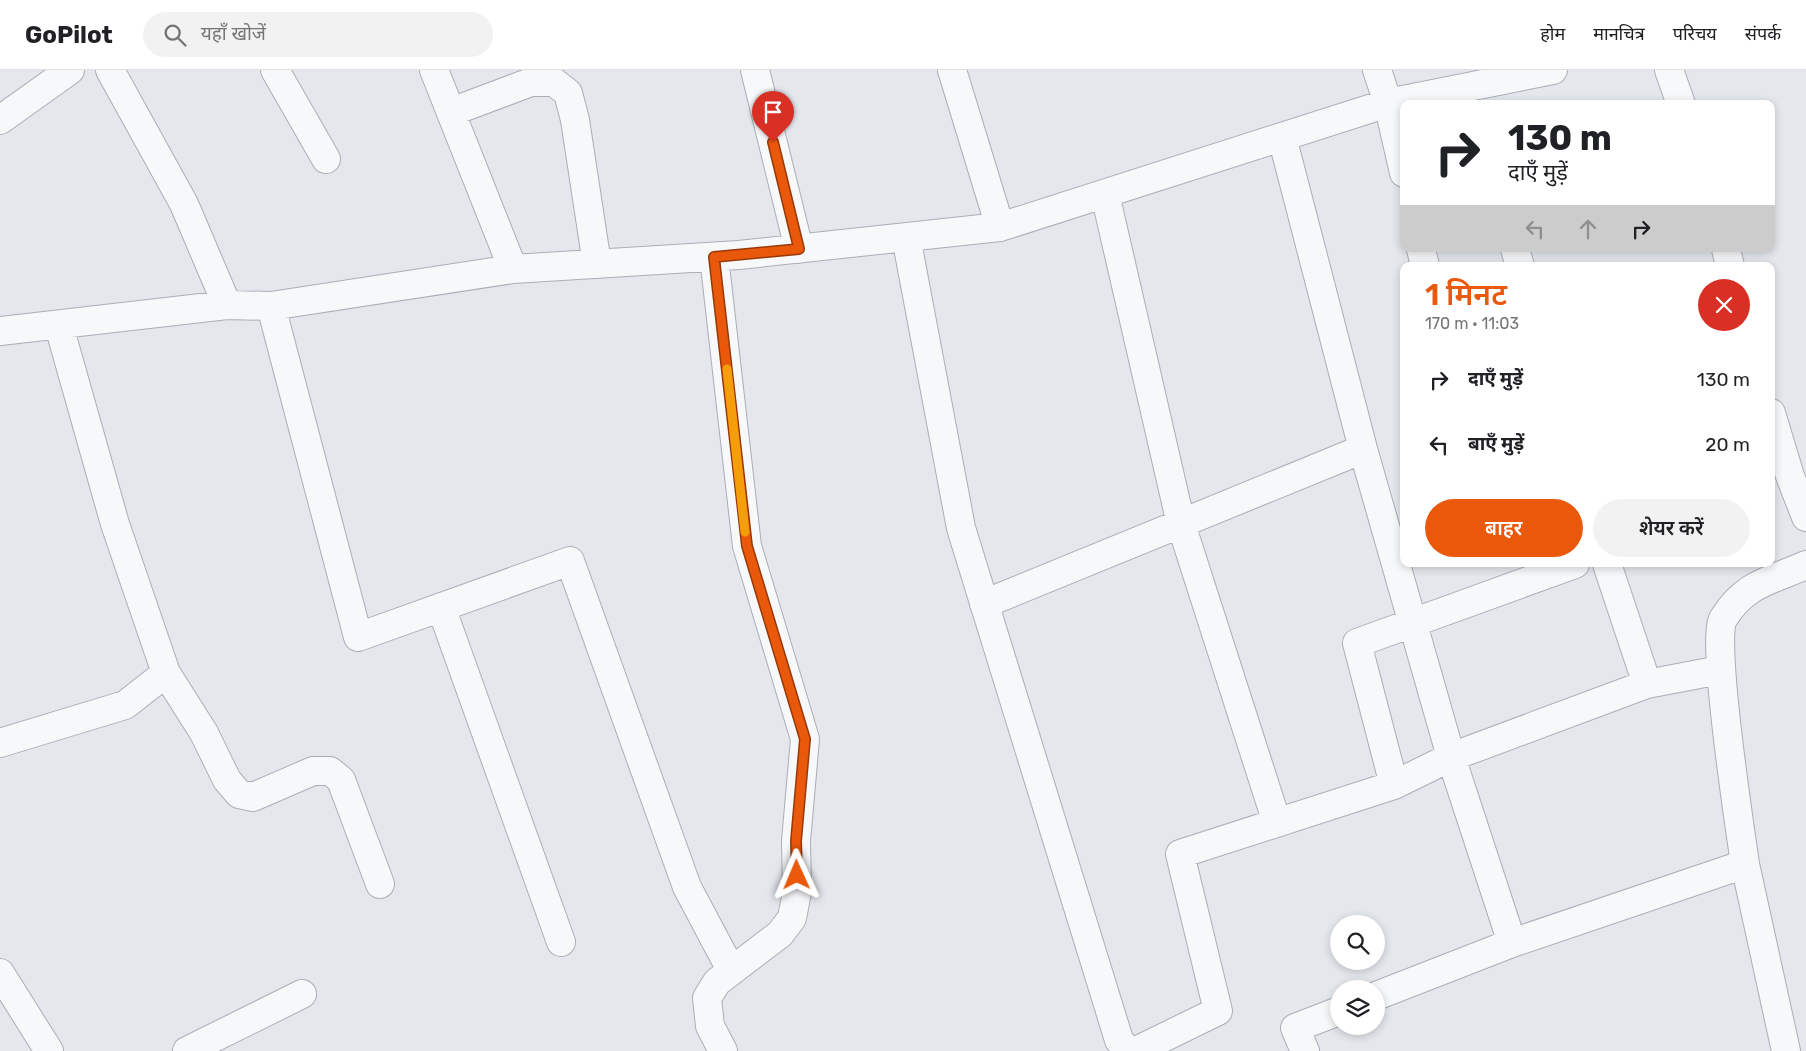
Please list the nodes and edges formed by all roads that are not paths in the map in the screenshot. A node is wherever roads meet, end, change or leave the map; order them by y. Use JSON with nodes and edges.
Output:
{"nodes":[{"id":1,"x":70,"y":70,"type":"edge"},
{"id":2,"x":110,"y":70,"type":"edge"},
{"id":3,"x":275,"y":70,"type":"edge"},
{"id":4,"x":434,"y":70,"type":"edge"},
{"id":5,"x":756,"y":70,"type":"edge"},
{"id":6,"x":952,"y":70,"type":"edge"},
{"id":7,"x":1377,"y":70,"type":"edge"},
{"id":8,"x":1553,"y":70,"type":"edge"},
{"id":9,"x":1669,"y":70,"type":"edge"},
{"id":10,"x":1472,"y":96,"type":"edge"},
{"id":11,"x":1430,"y":100,"type":"edge"},
{"id":12,"x":1679,"y":100,"type":"edge"},
{"id":13,"x":1400,"y":103,"type":"edge"},
{"id":14,"x":1388,"y":104,"type":"junction"},
{"id":15,"x":451,"y":112,"type":"junction"},
{"id":16,"x":0,"y":120,"type":"edge"},
{"id":17,"x":1282,"y":137,"type":"junction"},
{"id":18,"x":1400,"y":156,"type":"edge"},
{"id":19,"x":326,"y":159,"type":"dead end"},
{"id":20,"x":1105,"y":194,"type":"junction"},
{"id":21,"x":1000,"y":227,"type":"junction"},
{"id":22,"x":906,"y":237,"type":"junction"},
{"id":23,"x":799,"y":249,"type":"junction"},
{"id":24,"x":714,"y":257,"type":"junction"},
{"id":25,"x":597,"y":264,"type":"junction"},
{"id":26,"x":513,"y":269,"type":"junction"},
{"id":27,"x":227,"y":305,"type":"junction"},
{"id":28,"x":271,"y":306,"type":"junction"},
{"id":29,"x":59,"y":326,"type":"junction"},
{"id":30,"x":0,"y":331,"type":"edge"},
{"id":31,"x":1775,"y":426,"type":"edge"},
{"id":32,"x":1363,"y":449,"type":"junction"},
{"id":33,"x":1806,"y":517,"type":"edge"},
{"id":34,"x":1181,"y":524,"type":"junction"},
{"id":35,"x":1806,"y":565,"type":"edge"},
{"id":36,"x":1567,"y":567,"type":"edge"},
{"id":37,"x":1608,"y":567,"type":"edge"},
{"id":38,"x":984,"y":604,"type":"junction"},
{"id":39,"x":441,"y":607,"type":"junction"},
{"id":40,"x":1414,"y":622,"type":"junction"},
{"id":41,"x":1720,"y":670,"type":"junction"},
{"id":42,"x":166,"y":673,"type":"junction"},
{"id":43,"x":1647,"y":684,"type":"junction"},
{"id":44,"x":0,"y":743,"type":"edge"},
{"id":45,"x":1451,"y":757,"type":"junction"},
{"id":46,"x":1394,"y":785,"type":"junction"},
{"id":47,"x":1277,"y":823,"type":"junction"},
{"id":48,"x":1745,"y":864,"type":"junction"},
{"id":49,"x":380,"y":884,"type":"dead end"},
{"id":50,"x":561,"y":942,"type":"dead end"},
{"id":51,"x":1512,"y":943,"type":"junction"},
{"id":52,"x":732,"y":970,"type":"junction"},
{"id":53,"x":0,"y":973,"type":"edge"},
{"id":54,"x":1385,"y":992,"type":"edge"},
{"id":55,"x":302,"y":994,"type":"dead end"},
{"id":56,"x":1330,"y":1014,"type":"edge"},
{"id":57,"x":49,"y":1051,"type":"edge"},
{"id":58,"x":187,"y":1051,"type":"edge"},
{"id":59,"x":723,"y":1051,"type":"edge"},
{"id":60,"x":1128,"y":1051,"type":"edge"},
{"id":61,"x":1136,"y":1051,"type":"edge"},
{"id":62,"x":1305,"y":1051,"type":"edge"},
{"id":63,"x":1786,"y":1051,"type":"edge"}],
"edges":[{"from":1,"to":16,"type":"street"},
{"from":2,"to":27,"type":"street"},
{"from":3,"to":19,"type":"street"},
{"from":4,"to":15,"type":"street"},
{"from":5,"to":23,"type":"street"},
{"from":6,"to":21,"type":"street"},
{"from":7,"to":14,"type":"street"},
{"from":8,"to":10,"type":"street"},
{"from":9,"to":12,"type":"street"},
{"from":10,"to":11,"type":"street"},
{"from":13,"to":14,"type":"street"},
{"from":14,"to":17,"type":"street"},
{"from":14,"to":18,"type":"street"},
{"from":15,"to":25,"type":"street"},
{"from":15,"to":26,"type":"street"},
{"from":17,"to":20,"type":"street"},
{"from":17,"to":32,"type":"street"},
{"from":20,"to":21,"type":"street"},
{"from":20,"to":34,"type":"street"},
{"from":21,"to":22,"type":"street"},
{"from":22,"to":23,"type":"street"},
{"from":22,"to":38,"type":"street"},
{"from":23,"to":24,"type":"street"},
{"from":24,"to":25,"type":"street"},
{"from":24,"to":52,"type":"street"},
{"from":25,"to":26,"type":"street"},
{"from":26,"to":28,"type":"street"},
{"from":27,"to":28,"type":"street"},
{"from":27,"to":29,"type":"street"},
{"from":28,"to":39,"type":"street"},
{"from":29,"to":30,"type":"street"},
{"from":29,"to":42,"type":"street"},
{"from":31,"to":33,"type":"street"},
{"from":32,"to":34,"type":"street"},
{"from":32,"to":40,"type":"street"},
{"from":34,"to":38,"type":"street"},
{"from":34,"to":47,"type":"street"},
{"from":35,"to":41,"type":"street"},
{"from":36,"to":40,"type":"street"},
{"from":37,"to":43,"type":"street"},
{"from":38,"to":60,"type":"street"},
{"from":39,"to":50,"type":"street"},
{"from":39,"to":52,"type":"street"},
{"from":40,"to":45,"type":"street"},
{"from":40,"to":46,"type":"street"},
{"from":41,"to":43,"type":"street"},
{"from":41,"to":48,"type":"street"},
{"from":42,"to":44,"type":"street"},
{"from":42,"to":49,"type":"street"},
{"from":43,"to":45,"type":"street"},
{"from":45,"to":46,"type":"street"},
{"from":45,"to":51,"type":"street"},
{"from":46,"to":47,"type":"street"},
{"from":47,"to":61,"type":"street"},
{"from":48,"to":51,"type":"street"},
{"from":48,"to":63,"type":"street"},
{"from":51,"to":54,"type":"street"},
{"from":52,"to":59,"type":"street"},
{"from":53,"to":57,"type":"street"},
{"from":55,"to":58,"type":"street"},
{"from":56,"to":62,"type":"street"}]}
